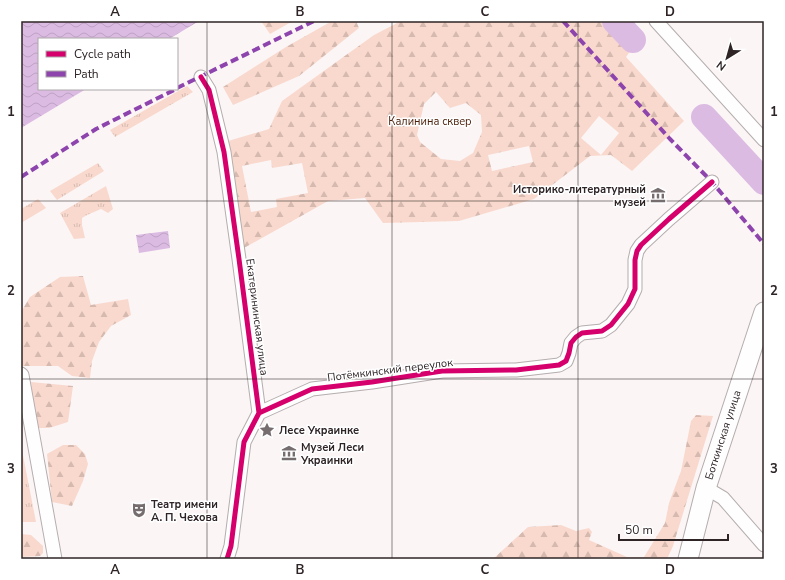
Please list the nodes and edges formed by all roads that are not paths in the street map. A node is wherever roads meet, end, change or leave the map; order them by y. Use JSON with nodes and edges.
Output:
{"nodes":[{"id":1,"x":656,"y":21,"type":"edge"},
{"id":2,"x":201,"y":77,"type":"dead end"},
{"id":3,"x":764,"y":140,"type":"edge"},
{"id":4,"x":712,"y":182,"type":"dead end"},
{"id":5,"x":764,"y":312,"type":"edge"},
{"id":6,"x":21,"y":374,"type":"edge"},
{"id":7,"x":259,"y":413,"type":"junction"},
{"id":8,"x":706,"y":488,"type":"junction"},
{"id":9,"x":764,"y":545,"type":"edge"},
{"id":10,"x":55,"y":559,"type":"edge"},
{"id":11,"x":227,"y":559,"type":"edge"},
{"id":12,"x":688,"y":559,"type":"edge"}],
"edges":[{"from":1,"to":3,"type":"street"},
{"from":2,"to":7,"type":"street","name":"Екатерининская улица"},
{"from":4,"to":7,"type":"street","name":"Потёмкинский переулок"},
{"from":5,"to":8,"type":"main road","name":"Боткинская улица"},
{"from":6,"to":10,"type":"street"},
{"from":7,"to":11,"type":"street"},
{"from":8,"to":9,"type":"street"},
{"from":8,"to":12,"type":"main road","name":"Боткинская улица"}]}
